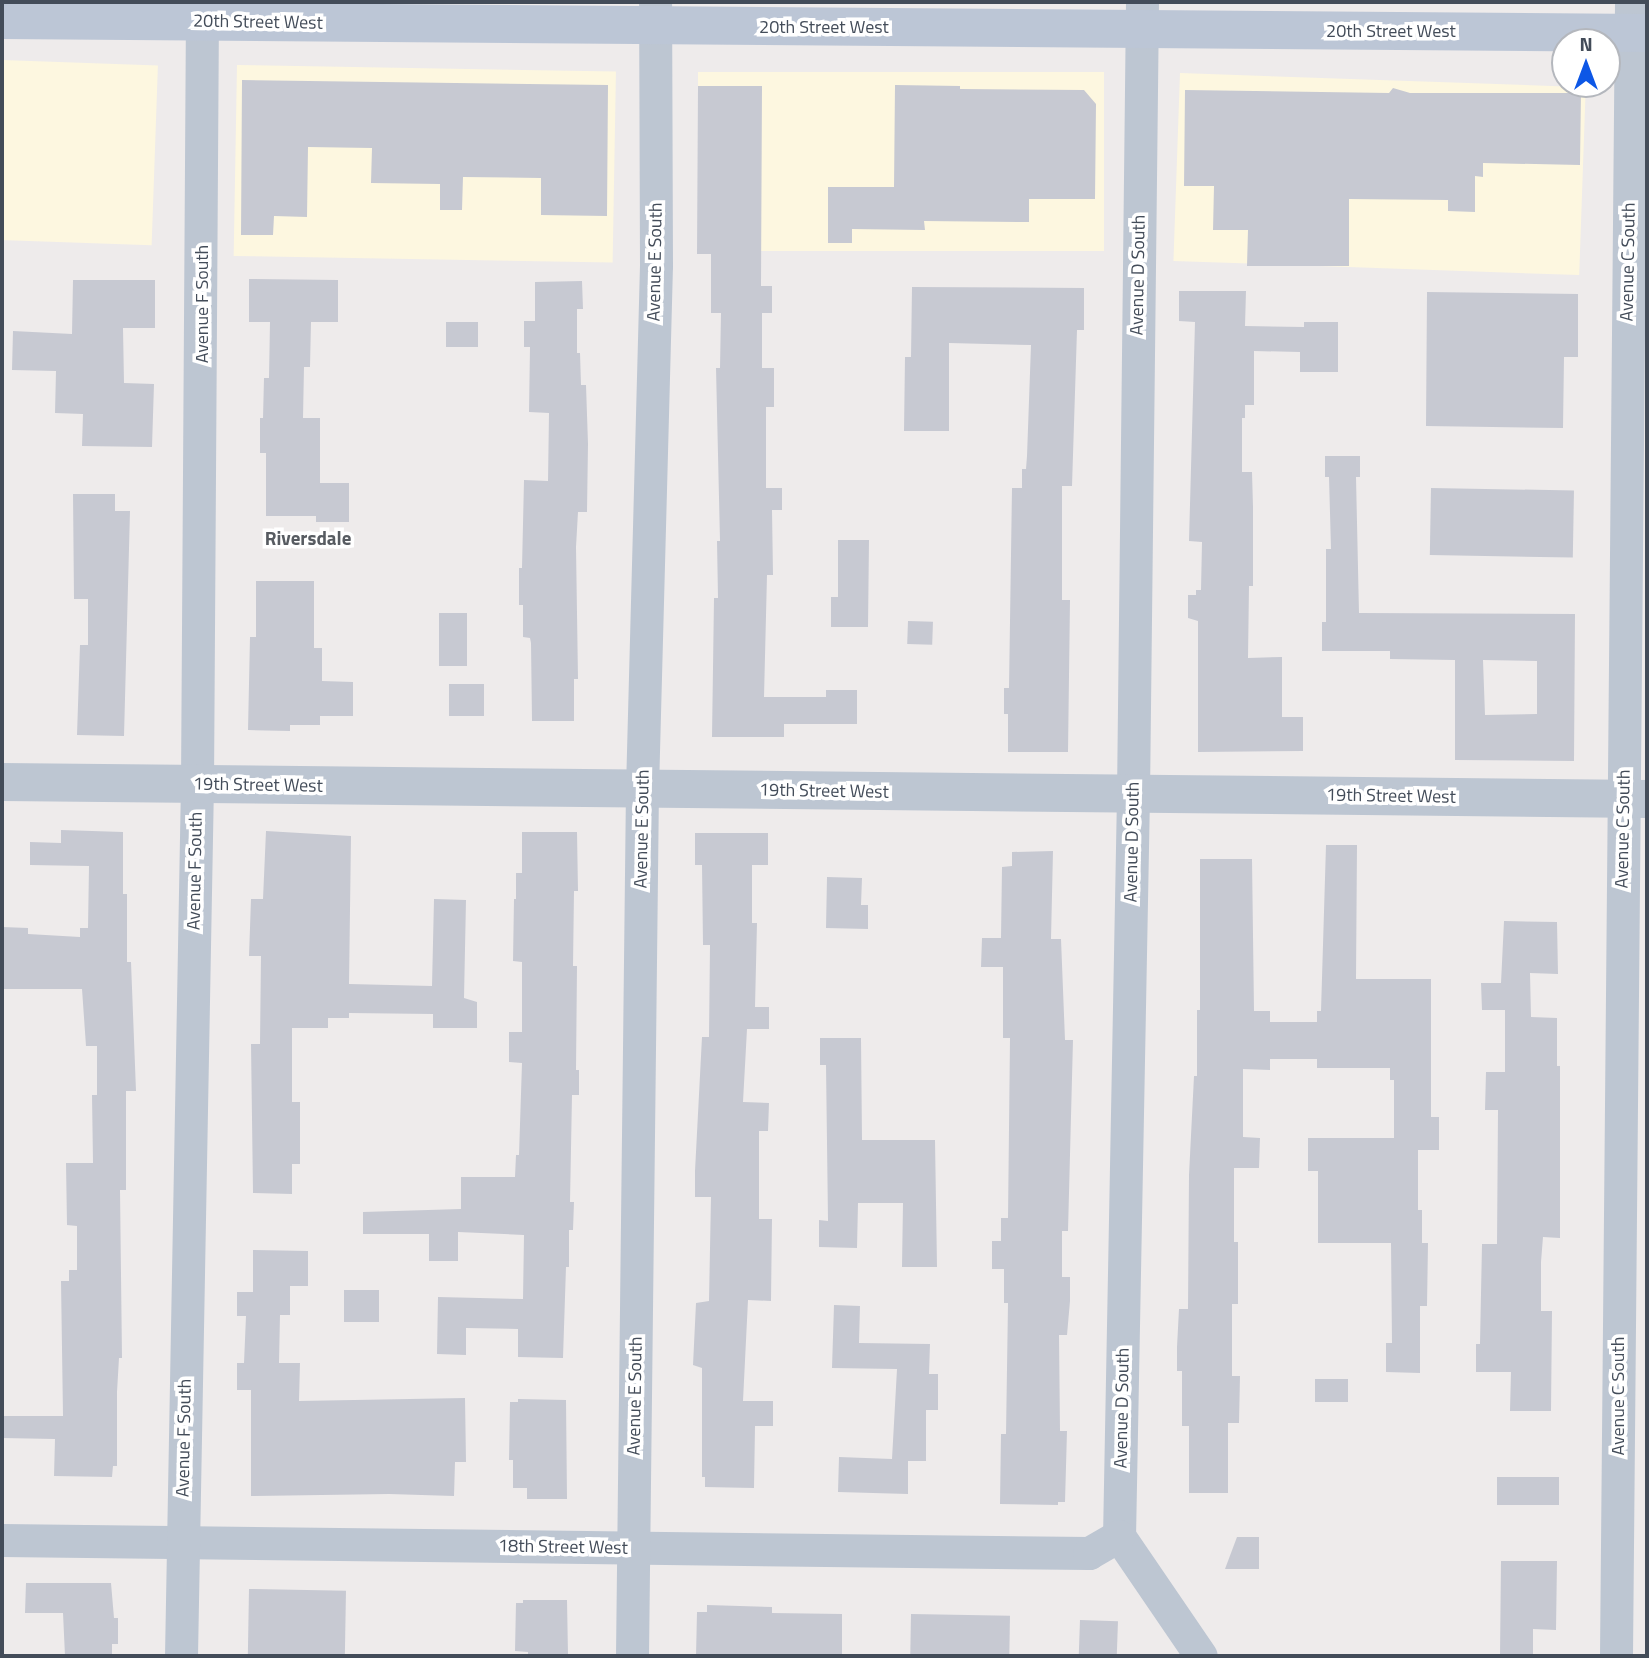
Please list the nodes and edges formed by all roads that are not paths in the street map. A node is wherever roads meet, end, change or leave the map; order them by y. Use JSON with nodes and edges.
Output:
{"nodes":[{"id":1,"x":202,"y":12,"type":"edge"},
{"id":2,"x":655,"y":14,"type":"edge"},
{"id":3,"x":1141,"y":16,"type":"edge"},
{"id":4,"x":2,"y":20,"type":"edge"},
{"id":5,"x":1636,"y":23,"type":"edge"},
{"id":6,"x":2,"y":782,"type":"edge"},
{"id":7,"x":197,"y":785,"type":"junction"},
{"id":8,"x":642,"y":789,"type":"junction"},
{"id":9,"x":1133,"y":795,"type":"junction"},
{"id":10,"x":1635,"y":799,"type":"edge"},
{"id":11,"x":1634,"y":1178,"type":"edge"},
{"id":12,"x":1119,"y":1536,"type":"junction"},
{"id":13,"x":2,"y":1540,"type":"edge"},
{"id":14,"x":182,"y":1541,"type":"junction"},
{"id":15,"x":634,"y":1548,"type":"junction"},
{"id":16,"x":181,"y":1656,"type":"edge"},
{"id":17,"x":632,"y":1656,"type":"edge"},
{"id":18,"x":1201,"y":1656,"type":"edge"},
{"id":19,"x":1616,"y":1656,"type":"edge"}],
"edges":[{"from":1,"to":2,"type":"main road","name":"20th Street West"},
{"from":1,"to":4,"type":"main road","name":"20th Street West"},
{"from":1,"to":7,"type":"street","name":"Avenue F South"},
{"from":2,"to":3,"type":"main road","name":"20th Street West"},
{"from":2,"to":8,"type":"street","name":"Avenue E South"},
{"from":3,"to":5,"type":"main road","name":"20th Street West"},
{"from":3,"to":9,"type":"street","name":"Avenue D South"},
{"from":5,"to":10,"type":"street","name":"Avenue C South"},
{"from":6,"to":7,"type":"street","name":"19th Street West"},
{"from":7,"to":8,"type":"street","name":"19th Street West"},
{"from":7,"to":14,"type":"street","name":"Avenue F South"},
{"from":8,"to":9,"type":"street","name":"19th Street West"},
{"from":8,"to":15,"type":"street","name":"Avenue E South"},
{"from":9,"to":10,"type":"street","name":"19th Street West"},
{"from":9,"to":12,"type":"street","name":"Avenue D South"},
{"from":10,"to":11,"type":"street","name":"Avenue C South"},
{"from":11,"to":19,"type":"street","name":"Avenue C South"},
{"from":12,"to":15,"type":"street","name":"18th Street West"},
{"from":12,"to":18,"type":"street"},
{"from":13,"to":14,"type":"street","name":"18th Street West"},
{"from":14,"to":15,"type":"street","name":"18th Street West"},
{"from":14,"to":16,"type":"street","name":"Avenue F South"},
{"from":15,"to":17,"type":"street","name":"Avenue E South"}]}
